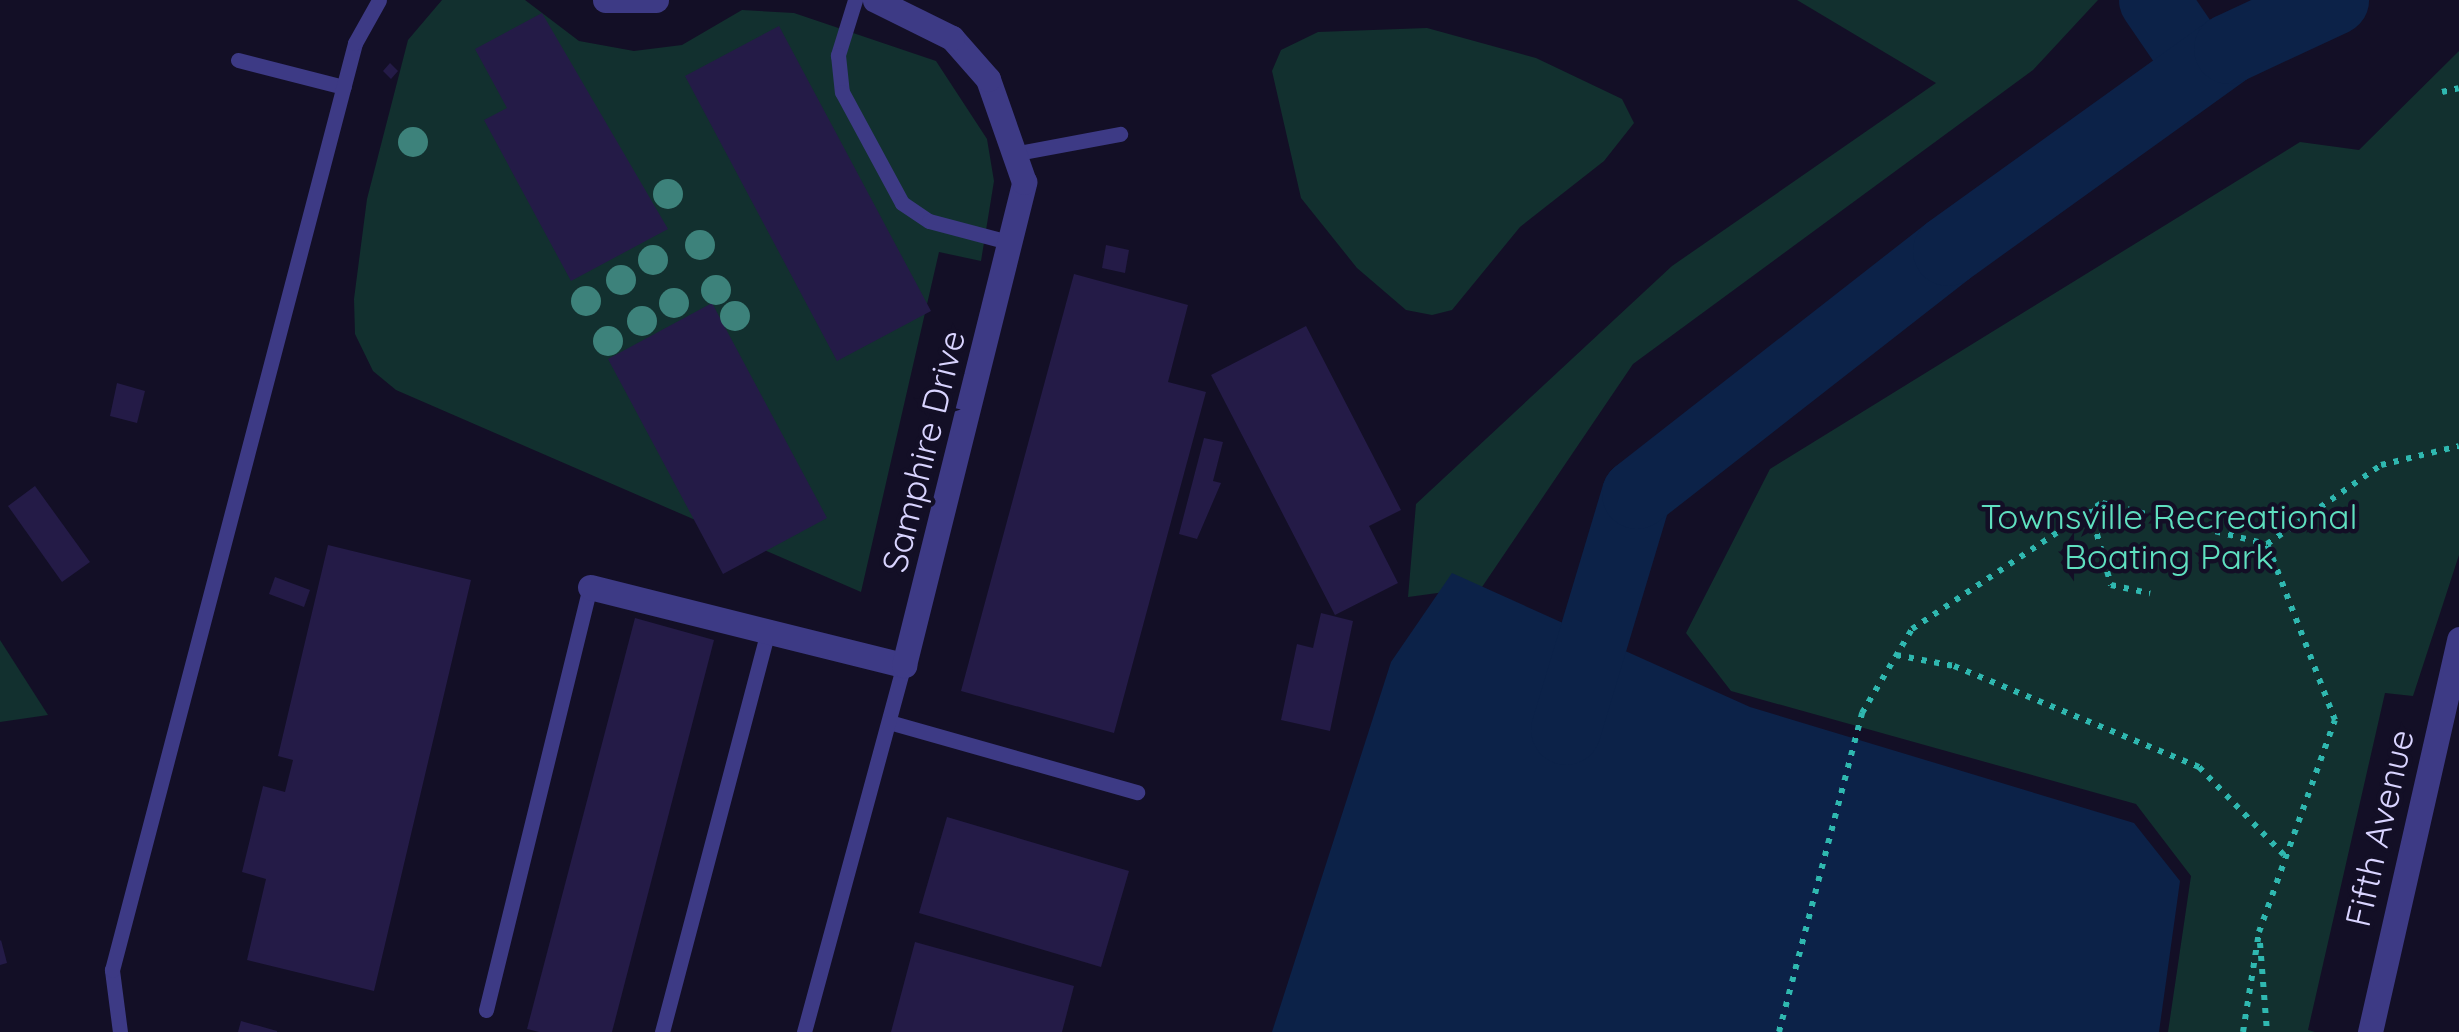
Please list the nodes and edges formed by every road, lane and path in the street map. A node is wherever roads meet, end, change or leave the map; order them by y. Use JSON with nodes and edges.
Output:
{"nodes":[{"id":1,"x":379,"y":0,"type":"edge"},
{"id":2,"x":605,"y":0,"type":"edge"},
{"id":3,"x":656,"y":0,"type":"edge"},
{"id":4,"x":855,"y":0,"type":"edge"},
{"id":5,"x":875,"y":0,"type":"edge"},
{"id":6,"x":238,"y":60,"type":"dead end"},
{"id":7,"x":344,"y":87,"type":"junction"},
{"id":8,"x":2459,"y":88,"type":"edge"},
{"id":9,"x":2442,"y":92,"type":"dead end"},
{"id":10,"x":1120,"y":134,"type":"dead end"},
{"id":11,"x":1018,"y":154,"type":"junction"},
{"id":12,"x":1012,"y":243,"type":"junction"},
{"id":13,"x":2459,"y":446,"type":"edge"},
{"id":14,"x":2090,"y":509,"type":"junction"},
{"id":15,"x":2267,"y":544,"type":"junction"},
{"id":16,"x":590,"y":587,"type":"joint"},
{"id":17,"x":2150,"y":593,"type":"dead end"},
{"id":18,"x":769,"y":627,"type":"junction"},
{"id":19,"x":2459,"y":639,"type":"edge"},
{"id":20,"x":1896,"y":655,"type":"junction"},
{"id":21,"x":904,"y":665,"type":"junction"},
{"id":22,"x":889,"y":722,"type":"junction"},
{"id":23,"x":1137,"y":792,"type":"dead end"},
{"id":24,"x":2284,"y":855,"type":"junction"},
{"id":25,"x":2260,"y":932,"type":"junction"},
{"id":26,"x":486,"y":1010,"type":"dead end"},
{"id":27,"x":120,"y":1032,"type":"edge"},
{"id":28,"x":662,"y":1032,"type":"edge"},
{"id":29,"x":804,"y":1032,"type":"edge"},
{"id":30,"x":1778,"y":1032,"type":"edge"},
{"id":31,"x":2243,"y":1032,"type":"edge"},
{"id":32,"x":2267,"y":1032,"type":"edge"},
{"id":33,"x":2370,"y":1032,"type":"edge"}],
"edges":[{"from":1,"to":7,"type":"lane"},
{"from":2,"to":3,"type":"street"},
{"from":4,"to":12,"type":"lane"},
{"from":5,"to":11,"type":"street","name":"Samphire Drive"},
{"from":6,"to":7,"type":"lane"},
{"from":7,"to":27,"type":"lane"},
{"from":8,"to":9,"type":"path"},
{"from":10,"to":11,"type":"lane"},
{"from":11,"to":12,"type":"street","name":"Samphire Drive"},
{"from":12,"to":21,"type":"street","name":"Samphire Drive"},
{"from":13,"to":15,"type":"path"},
{"from":14,"to":15,"type":"path"},
{"from":14,"to":17,"type":"path"},
{"from":14,"to":20,"type":"path"},
{"from":15,"to":24,"type":"path"},
{"from":16,"to":18,"type":"street"},
{"from":16,"to":26,"type":"lane"},
{"from":18,"to":21,"type":"street"},
{"from":18,"to":28,"type":"lane"},
{"from":19,"to":33,"type":"street","name":"Fifth Avenue"},
{"from":20,"to":24,"type":"path"},
{"from":20,"to":30,"type":"path"},
{"from":21,"to":22,"type":"lane"},
{"from":22,"to":23,"type":"lane"},
{"from":22,"to":29,"type":"lane"},
{"from":24,"to":25,"type":"path"},
{"from":25,"to":31,"type":"path"},
{"from":25,"to":32,"type":"path"}]}
